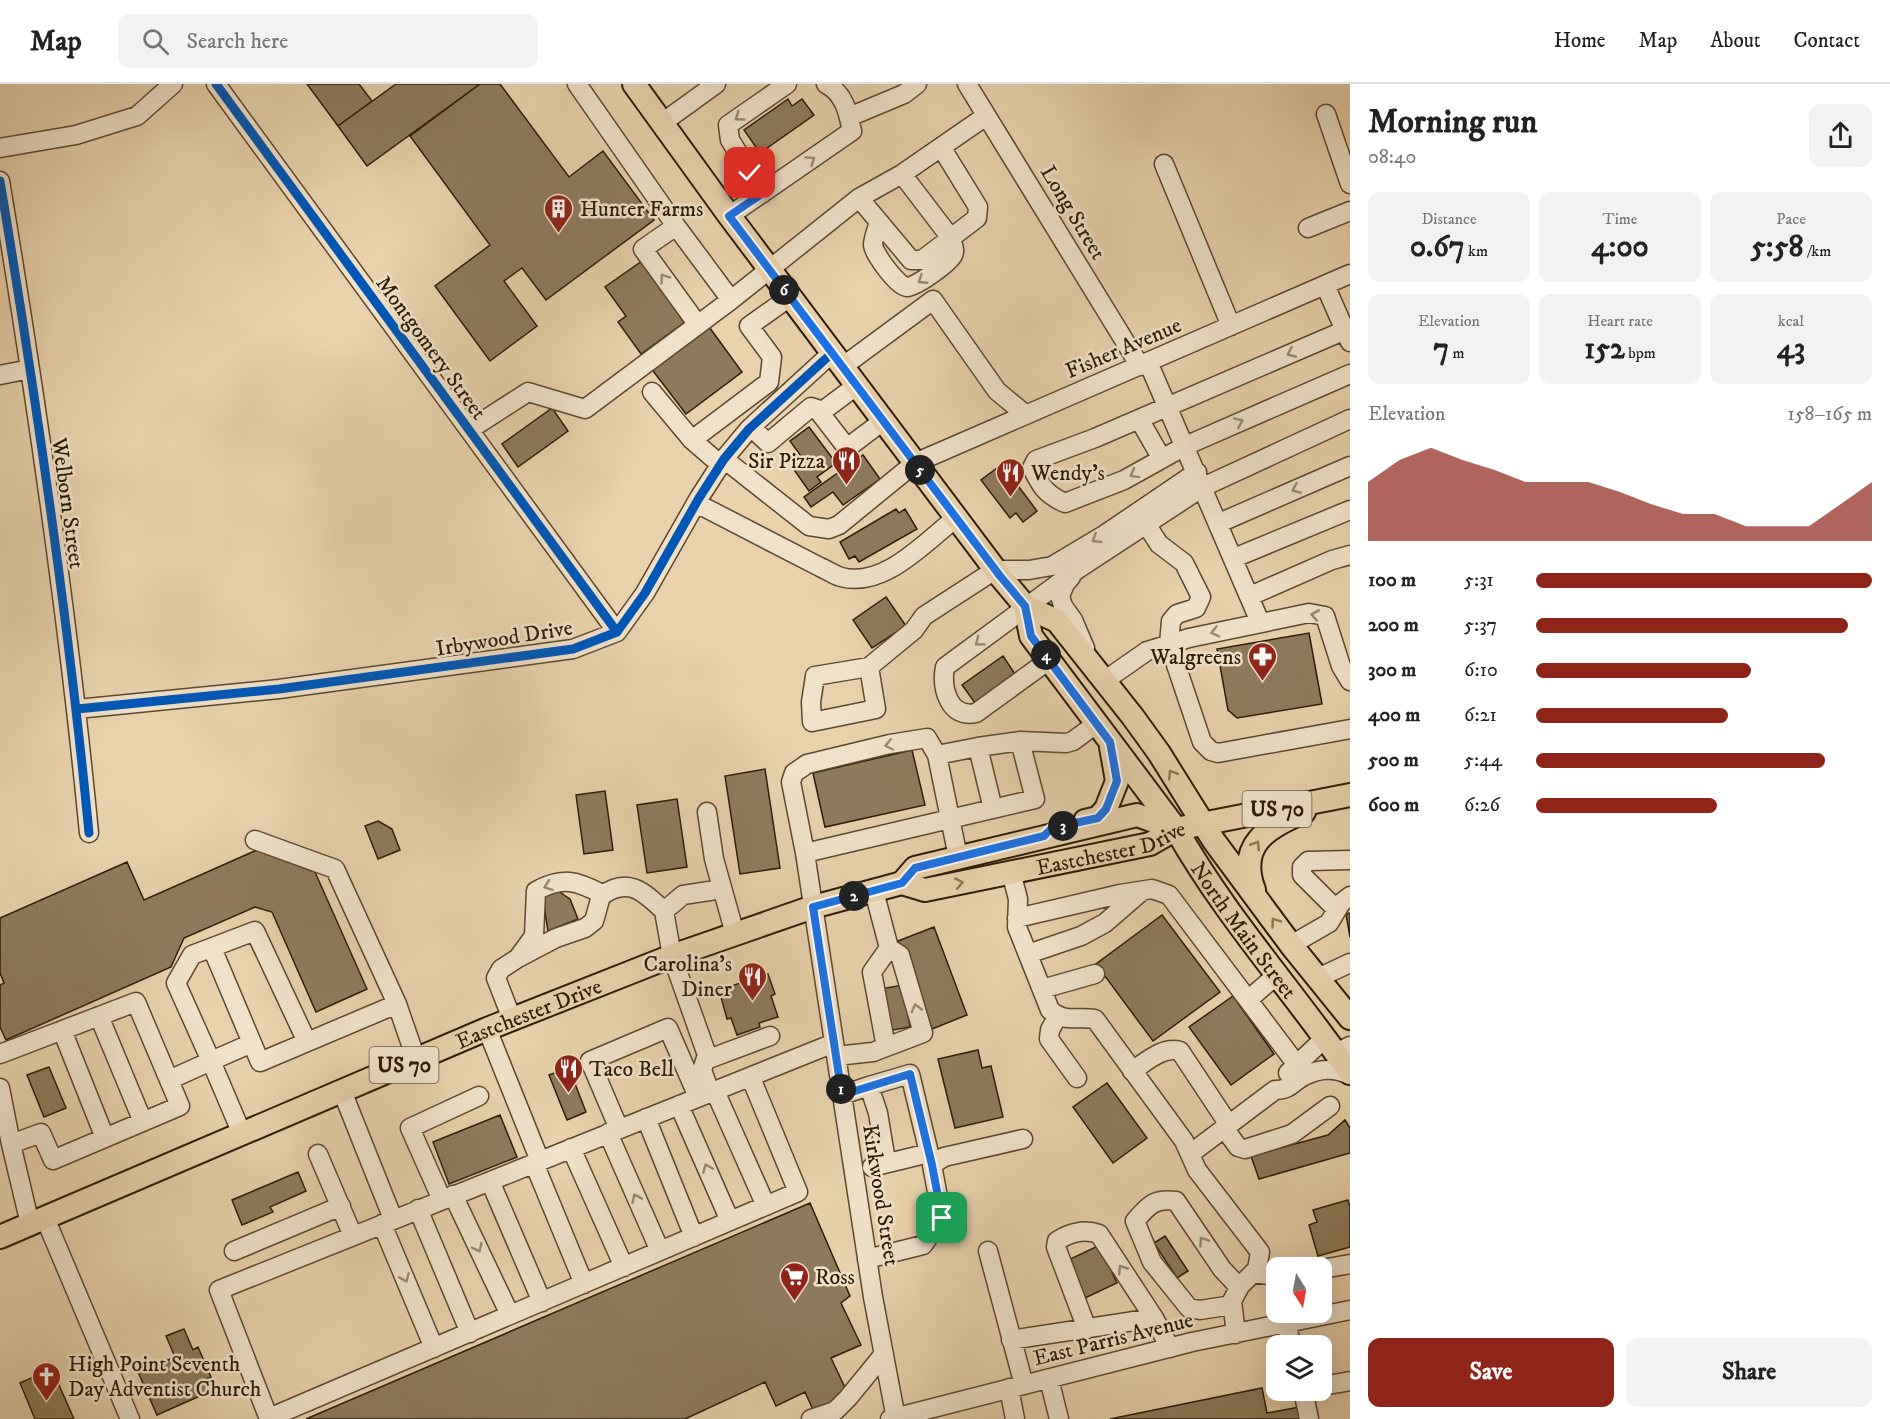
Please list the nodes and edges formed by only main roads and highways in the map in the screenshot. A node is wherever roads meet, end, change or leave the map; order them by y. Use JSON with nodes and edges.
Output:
{"nodes":[{"id":1,"x":637,"y":85,"type":"edge"},
{"id":2,"x":1025,"y":606,"type":"junction"},
{"id":3,"x":1110,"y":742,"type":"junction"},
{"id":4,"x":1350,"y":796,"type":"edge"},
{"id":5,"x":1203,"y":823,"type":"junction"},
{"id":6,"x":1176,"y":830,"type":"junction"},
{"id":7,"x":1044,"y":836,"type":"junction"},
{"id":8,"x":902,"y":883,"type":"junction"},
{"id":9,"x":1258,"y":900,"type":"junction"},
{"id":10,"x":1350,"y":1018,"type":"edge"},
{"id":11,"x":1337,"y":1046,"type":"edge"},
{"id":12,"x":1350,"y":1074,"type":"edge"},
{"id":13,"x":0,"y":1237,"type":"edge"}],
"edges":[{"from":1,"to":2,"type":"main road","name":"North Main Street"},
{"from":2,"to":3,"type":"main road","name":"North Main Street"},
{"from":5,"to":2,"type":"main road","name":"North Main Street","one_way":true},
{"from":3,"to":6,"type":"main road","name":"North Main Street"},
{"from":3,"to":7,"type":"main road"},
{"from":4,"to":5,"type":"main road","number":"US 70"},
{"from":9,"to":4,"type":"main road","one_way":true},
{"from":5,"to":6,"type":"main road","number":"US 70"},
{"from":5,"to":9,"type":"main road","name":"North Main Street"},
{"from":6,"to":7,"type":"main road","name":"Eastchester Drive","number":"US 70"},
{"from":8,"to":6,"type":"main road","name":"Eastchester Drive","number":"US 70","one_way":true},
{"from":6,"to":11,"type":"main road","name":"North Main Street"},
{"from":7,"to":8,"type":"main road","name":"Eastchester Drive","number":"US 70"},
{"from":8,"to":13,"type":"main road","name":"Eastchester Drive","number":"US 70"},
{"from":10,"to":9,"type":"main road","name":"North Main Street","one_way":true},
{"from":11,"to":12,"type":"main road","name":"North Main Street"}]}
